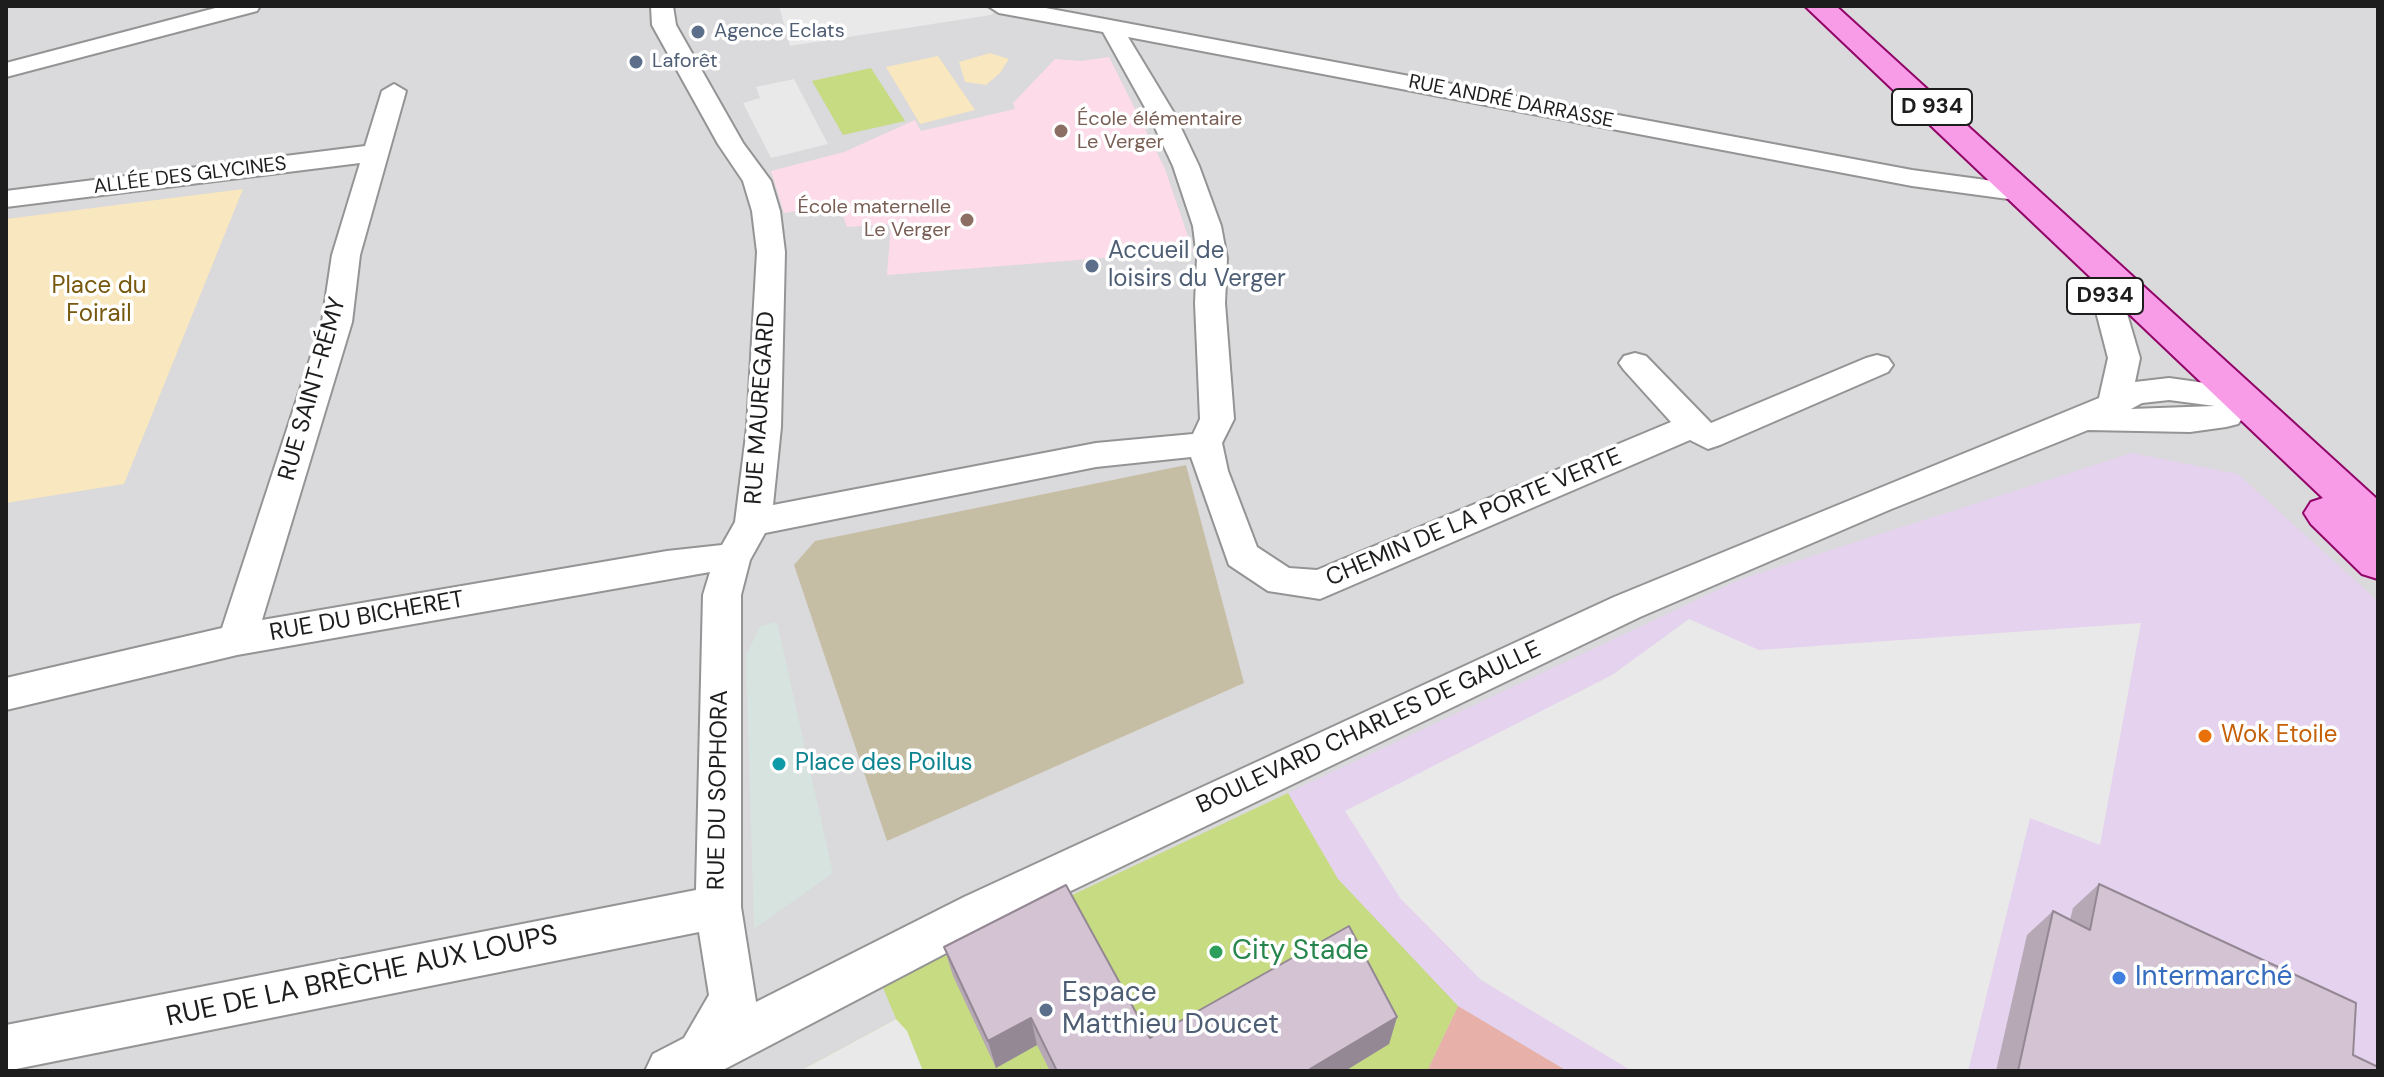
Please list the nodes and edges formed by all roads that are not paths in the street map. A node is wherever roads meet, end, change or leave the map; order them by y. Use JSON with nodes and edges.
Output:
{"nodes":[{"id":1,"x":249,"y":6,"type":"edge"},
{"id":2,"x":662,"y":6,"type":"edge"},
{"id":3,"x":1003,"y":7,"type":"edge"},
{"id":4,"x":1828,"y":15,"type":"edge"},
{"id":5,"x":1112,"y":27,"type":"junction"},
{"id":6,"x":6,"y":70,"type":"edge"},
{"id":7,"x":394,"y":91,"type":"dead end"},
{"id":8,"x":375,"y":153,"type":"junction"},
{"id":9,"x":2010,"y":191,"type":"junction"},
{"id":10,"x":6,"y":199,"type":"edge"},
{"id":11,"x":2108,"y":300,"type":"junction"},
{"id":12,"x":1635,"y":363,"type":"dead end"},
{"id":13,"x":1877,"y":365,"type":"dead end"},
{"id":14,"x":2223,"y":402,"type":"junction"},
{"id":15,"x":2100,"y":410,"type":"junction"},
{"id":16,"x":1693,"y":426,"type":"junction"},
{"id":17,"x":1205,"y":443,"type":"junction"},
{"id":18,"x":753,"y":522,"type":"junction"},
{"id":19,"x":2378,"y":525,"type":"edge"},
{"id":20,"x":732,"y":560,"type":"junction"},
{"id":21,"x":2378,"y":562,"type":"edge"},
{"id":22,"x":237,"y":640,"type":"junction"},
{"id":23,"x":6,"y":694,"type":"edge"},
{"id":24,"x":718,"y":907,"type":"junction"},
{"id":25,"x":6,"y":1049,"type":"edge"},
{"id":26,"x":686,"y":1063,"type":"edge"}],
"edges":[{"from":1,"to":6,"type":"street"},
{"from":2,"to":18,"type":"street","name":"RUE MAUREGARD"},
{"from":3,"to":5,"type":"street","name":"RUE ANDRÉ DARRASSE"},
{"from":4,"to":9,"type":"main road","number":"D934"},
{"from":5,"to":9,"type":"street","name":"RUE ANDRÉ DARRASSE"},
{"from":5,"to":17,"type":"street"},
{"from":7,"to":8,"type":"street","name":"RUE SAINT-RÉMY"},
{"from":8,"to":10,"type":"street","name":"ALLÉE DES GLYCINES"},
{"from":8,"to":22,"type":"street","name":"RUE SAINT-RÉMY"},
{"from":9,"to":11,"type":"main road","number":"D934"},
{"from":9,"to":14,"type":"main road"},
{"from":11,"to":14,"type":"main road","number":"D934"},
{"from":11,"to":15,"type":"street"},
{"from":12,"to":16,"type":"street"},
{"from":13,"to":16,"type":"street","name":"CHEMIN DE LA PORTE VERTE"},
{"from":14,"to":15,"type":"street","name":"BOULEVARD CHARLES DE GAULLE"},
{"from":14,"to":19,"type":"main road"},
{"from":14,"to":21,"type":"main road","number":"D934"},
{"from":15,"to":26,"type":"street","name":"BOULEVARD CHARLES DE GAULLE"},
{"from":16,"to":17,"type":"street","name":"CHEMIN DE LA PORTE VERTE"},
{"from":17,"to":18,"type":"street","name":"RUE MAUREGARD"},
{"from":18,"to":20,"type":"street","name":"RUE DU SOPHORA"},
{"from":20,"to":22,"type":"street","name":"RUE DU BICHERET"},
{"from":20,"to":24,"type":"street","name":"RUE DU SOPHORA"},
{"from":22,"to":23,"type":"street","name":"RUE DU BICHERET"},
{"from":24,"to":25,"type":"street","name":"RUE DE LA BRÈCHE AUX LOUPS"},
{"from":24,"to":26,"type":"street","name":"RUE DU SOPHORA"}]}
